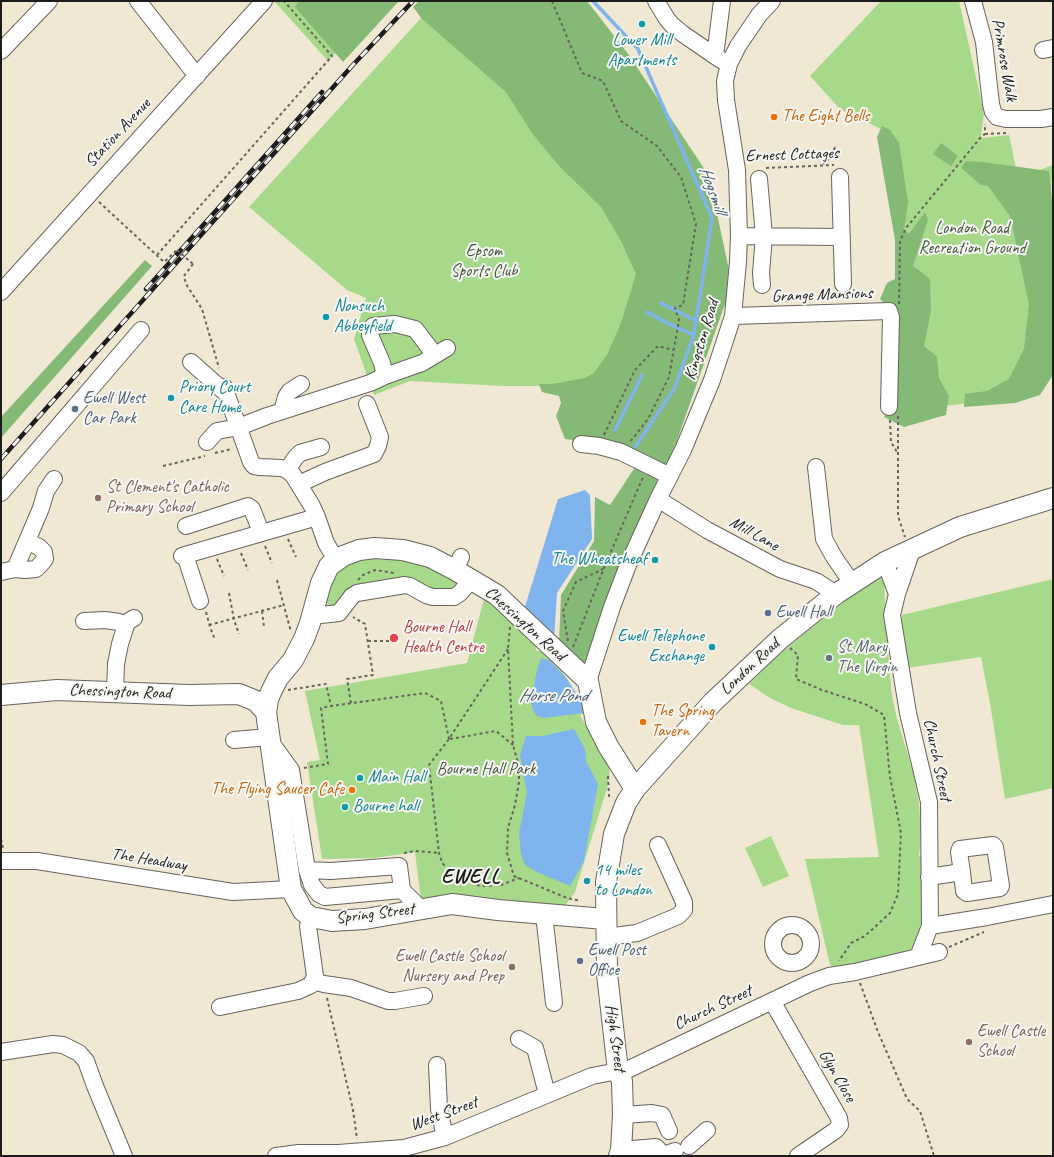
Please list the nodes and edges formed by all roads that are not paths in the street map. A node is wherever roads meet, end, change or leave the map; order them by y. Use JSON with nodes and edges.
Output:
{"nodes":[{"id":1,"x":49,"y":1,"type":"edge"},
{"id":2,"x":138,"y":1,"type":"edge"},
{"id":3,"x":264,"y":1,"type":"edge"},
{"id":4,"x":656,"y":1,"type":"edge"},
{"id":5,"x":722,"y":1,"type":"edge"},
{"id":6,"x":772,"y":1,"type":"edge"},
{"id":7,"x":973,"y":1,"type":"edge"},
{"id":8,"x":1,"y":51,"type":"edge"},
{"id":9,"x":722,"y":60,"type":"junction"},
{"id":10,"x":197,"y":76,"type":"junction"},
{"id":11,"x":1053,"y":117,"type":"edge"},
{"id":12,"x":838,"y":171,"type":"road end"},
{"id":13,"x":760,"y":174,"type":"road end"},
{"id":14,"x":739,"y":236,"type":"junction"},
{"id":15,"x":764,"y":236,"type":"junction"},
{"id":16,"x":842,"y":237,"type":"junction"},
{"id":17,"x":843,"y":284,"type":"dead end"},
{"id":18,"x":762,"y":285,"type":"dead end"},
{"id":19,"x":1,"y":292,"type":"edge"},
{"id":20,"x":732,"y":316,"type":"junction"},
{"id":21,"x":141,"y":330,"type":"dead end"},
{"id":22,"x":191,"y":362,"type":"dead end"},
{"id":23,"x":385,"y":376,"type":"junction"},
{"id":24,"x":301,"y":384,"type":"dead end"},
{"id":25,"x":366,"y":404,"type":"dead end"},
{"id":26,"x":893,"y":410,"type":"road end"},
{"id":27,"x":282,"y":411,"type":"junction"},
{"id":28,"x":239,"y":427,"type":"junction"},
{"id":29,"x":207,"y":442,"type":"dead end"},
{"id":30,"x":581,"y":444,"type":"dead end"},
{"id":31,"x":320,"y":446,"type":"dead end"},
{"id":32,"x":816,"y":467,"type":"dead end"},
{"id":33,"x":287,"y":470,"type":"junction"},
{"id":34,"x":670,"y":476,"type":"junction"},
{"id":35,"x":54,"y":479,"type":"dead end"},
{"id":36,"x":299,"y":484,"type":"junction"},
{"id":37,"x":1,"y":493,"type":"edge"},
{"id":38,"x":1053,"y":498,"type":"edge"},
{"id":39,"x":658,"y":499,"type":"junction"},
{"id":40,"x":317,"y":517,"type":"junction"},
{"id":41,"x":186,"y":526,"type":"dead end"},
{"id":42,"x":261,"y":532,"type":"junction"},
{"id":43,"x":27,"y":541,"type":"junction"},
{"id":44,"x":909,"y":549,"type":"junction"},
{"id":45,"x":336,"y":560,"type":"junction"},
{"id":46,"x":885,"y":562,"type":"junction"},
{"id":47,"x":8,"y":571,"type":"edge"},
{"id":48,"x":472,"y":579,"type":"junction"},
{"id":49,"x":852,"y":583,"type":"junction"},
{"id":50,"x":836,"y":594,"type":"junction"},
{"id":51,"x":897,"y":594,"type":"junction"},
{"id":52,"x":200,"y":600,"type":"road end"},
{"id":53,"x":312,"y":616,"type":"junction"},
{"id":54,"x":84,"y":622,"type":"dead end"},
{"id":55,"x":588,"y":682,"type":"junction"},
{"id":56,"x":280,"y":685,"type":"junction"},
{"id":57,"x":115,"y":692,"type":"junction"},
{"id":58,"x":239,"y":694,"type":"junction"},
{"id":59,"x":1,"y":695,"type":"edge"},
{"id":60,"x":266,"y":712,"type":"junction"},
{"id":61,"x":269,"y":739,"type":"junction"},
{"id":62,"x":234,"y":740,"type":"dead end"},
{"id":63,"x":635,"y":789,"type":"junction"},
{"id":64,"x":658,"y":845,"type":"dead end"},
{"id":65,"x":1,"y":861,"type":"edge"},
{"id":66,"x":306,"y":870,"type":"junction"},
{"id":67,"x":962,"y":872,"type":"dead end"},
{"id":68,"x":929,"y":877,"type":"junction"},
{"id":69,"x":291,"y":889,"type":"junction"},
{"id":70,"x":402,"y":890,"type":"junction"},
{"id":71,"x":1053,"y":904,"type":"edge"},
{"id":72,"x":420,"y":909,"type":"junction"},
{"id":73,"x":547,"y":914,"type":"junction"},
{"id":74,"x":312,"y":917,"type":"junction"},
{"id":75,"x":930,"y":926,"type":"junction"},
{"id":76,"x":610,"y":930,"type":"junction"},
{"id":77,"x":939,"y":952,"type":"dead end"},
{"id":78,"x":918,"y":957,"type":"junction"},
{"id":79,"x":800,"y":961,"type":"dead end"},
{"id":80,"x":318,"y":982,"type":"junction"},
{"id":81,"x":810,"y":982,"type":"junction"},
{"id":82,"x":424,"y":996,"type":"dead end"},
{"id":83,"x":772,"y":1001,"type":"junction"},
{"id":84,"x":554,"y":1003,"type":"dead end"},
{"id":85,"x":220,"y":1007,"type":"dead end"},
{"id":86,"x":519,"y":1039,"type":"dead end"},
{"id":87,"x":1,"y":1052,"type":"edge"},
{"id":88,"x":436,"y":1065,"type":"dead end"},
{"id":89,"x":618,"y":1070,"type":"junction"},
{"id":90,"x":547,"y":1094,"type":"junction"},
{"id":91,"x":623,"y":1115,"type":"junction"},
{"id":92,"x":707,"y":1130,"type":"dead end"},
{"id":93,"x":669,"y":1131,"type":"dead end"},
{"id":94,"x":445,"y":1137,"type":"junction"},
{"id":95,"x":620,"y":1153,"type":"edge"},
{"id":96,"x":299,"y":1154,"type":"edge"},
{"id":97,"x":124,"y":1156,"type":"edge"},
{"id":98,"x":276,"y":1156,"type":"edge"},
{"id":99,"x":798,"y":1156,"type":"edge"}],
"edges":[{"from":1,"to":8,"type":"street"},
{"from":2,"to":10,"type":"street"},
{"from":3,"to":10,"type":"street","name":"Station Avenue"},
{"from":4,"to":9,"type":"street"},
{"from":5,"to":9,"type":"street"},
{"from":6,"to":9,"type":"street","name":"Kingston Road"},
{"from":7,"to":11,"type":"street","name":"Primrose Walk"},
{"from":9,"to":14,"type":"street","name":"Kingston Road"},
{"from":10,"to":19,"type":"street","name":"Station Avenue"},
{"from":12,"to":16,"type":"street"},
{"from":13,"to":15,"type":"street"},
{"from":14,"to":15,"type":"street"},
{"from":14,"to":20,"type":"street","name":"Kingston Road"},
{"from":15,"to":16,"type":"street"},
{"from":15,"to":18,"type":"street"},
{"from":16,"to":17,"type":"street"},
{"from":20,"to":26,"type":"street","name":"Grange Mansions"},
{"from":20,"to":34,"type":"street","name":"Kingston Road"},
{"from":21,"to":37,"type":"street"},
{"from":22,"to":28,"type":"street"},
{"from":23,"to":23,"type":"street"},
{"from":23,"to":27,"type":"street"},
{"from":24,"to":27,"type":"street"},
{"from":25,"to":36,"type":"street"},
{"from":27,"to":28,"type":"street"},
{"from":28,"to":29,"type":"street"},
{"from":28,"to":33,"type":"street"},
{"from":30,"to":34,"type":"street"},
{"from":31,"to":33,"type":"street"},
{"from":32,"to":49,"type":"street"},
{"from":33,"to":36,"type":"street"},
{"from":34,"to":39,"type":"street","name":"Kingston Road"},
{"from":35,"to":43,"type":"street"},
{"from":36,"to":40,"type":"street"},
{"from":38,"to":44,"type":"main road","name":"London Road"},
{"from":39,"to":50,"type":"street","name":"Mill Lane"},
{"from":39,"to":55,"type":"street","name":"Kingston Road"},
{"from":40,"to":42,"type":"street"},
{"from":40,"to":45,"type":"street"},
{"from":41,"to":42,"type":"street"},
{"from":42,"to":52,"type":"street"},
{"from":43,"to":47,"type":"street"},
{"from":43,"to":47,"type":"street"},
{"from":44,"to":46,"type":"main road","name":"London Road"},
{"from":44,"to":51,"type":"street","name":"Church Street"},
{"from":45,"to":48,"type":"main road","name":"Chessington Road"},
{"from":45,"to":53,"type":"main road"},
{"from":46,"to":49,"type":"main road","name":"London Road"},
{"from":46,"to":51,"type":"street"},
{"from":48,"to":53,"type":"street"},
{"from":48,"to":55,"type":"main road","name":"Chessington Road"},
{"from":49,"to":50,"type":"main road","name":"London Road"},
{"from":50,"to":63,"type":"main road","name":"London Road"},
{"from":51,"to":68,"type":"street","name":"Church Street"},
{"from":53,"to":56,"type":"main road"},
{"from":54,"to":57,"type":"street"},
{"from":55,"to":63,"type":"main road"},
{"from":56,"to":58,"type":"main road","name":"Chessington Road"},
{"from":56,"to":60,"type":"main road"},
{"from":57,"to":58,"type":"main road","name":"Chessington Road"},
{"from":57,"to":59,"type":"main road","name":"Chessington Road"},
{"from":58,"to":60,"type":"main road","name":"Chessington Road"},
{"from":60,"to":61,"type":"main road","name":"Spring Street"},
{"from":61,"to":62,"type":"street"},
{"from":61,"to":66,"type":"street"},
{"from":61,"to":69,"type":"main road","name":"Spring Street"},
{"from":63,"to":76,"type":"main road","name":"London Road"},
{"from":64,"to":76,"type":"street"},
{"from":65,"to":69,"type":"street","name":"The Headway"},
{"from":66,"to":70,"type":"street"},
{"from":66,"to":70,"type":"street"},
{"from":67,"to":68,"type":"street"},
{"from":68,"to":75,"type":"street","name":"Church Street"},
{"from":69,"to":74,"type":"main road","name":"Spring Street"},
{"from":70,"to":72,"type":"street"},
{"from":71,"to":75,"type":"street"},
{"from":72,"to":73,"type":"main road","name":"Spring Street"},
{"from":72,"to":74,"type":"main road","name":"Spring Street"},
{"from":73,"to":76,"type":"main road","name":"Spring Street"},
{"from":73,"to":84,"type":"street"},
{"from":74,"to":80,"type":"street"},
{"from":75,"to":78,"type":"street","name":"Church Street"},
{"from":76,"to":89,"type":"main road","name":"High Street"},
{"from":77,"to":78,"type":"street","name":"Church Street"},
{"from":78,"to":81,"type":"street","name":"Church Street"},
{"from":79,"to":81,"type":"street"},
{"from":80,"to":82,"type":"street"},
{"from":80,"to":85,"type":"street"},
{"from":81,"to":83,"type":"street","name":"Church Street"},
{"from":83,"to":89,"type":"street","name":"Church Street"},
{"from":83,"to":99,"type":"street","name":"Glyn Close"},
{"from":86,"to":90,"type":"street"},
{"from":87,"to":97,"type":"street"},
{"from":88,"to":94,"type":"street"},
{"from":89,"to":90,"type":"street","name":"West Street"},
{"from":89,"to":91,"type":"main road","name":"High Street"},
{"from":90,"to":94,"type":"street","name":"West Street"},
{"from":91,"to":93,"type":"street"},
{"from":91,"to":95,"type":"main road","name":"High Street"},
{"from":92,"to":95,"type":"street"},
{"from":94,"to":96,"type":"street","name":"West Street"},
{"from":96,"to":98,"type":"street","name":"West Street"}]}
